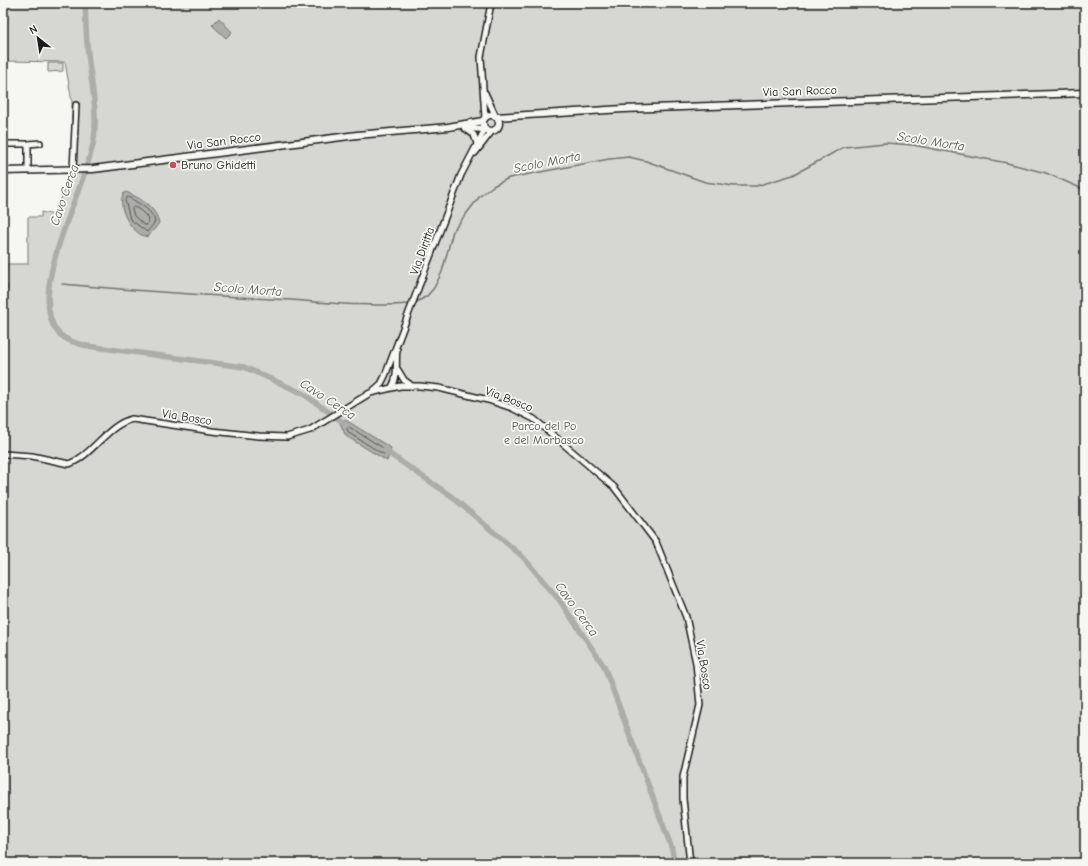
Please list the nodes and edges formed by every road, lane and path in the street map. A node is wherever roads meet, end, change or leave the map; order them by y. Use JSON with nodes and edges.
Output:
{"nodes":[{"id":1,"x":491,"y":3,"type":"edge"},
{"id":2,"x":483,"y":89,"type":"junction"},
{"id":3,"x":1085,"y":93,"type":"edge"},
{"id":4,"x":76,"y":105,"type":"dead end"},
{"id":5,"x":484,"y":119,"type":"junction"},
{"id":6,"x":497,"y":120,"type":"junction"},
{"id":7,"x":448,"y":127,"type":"junction"},
{"id":8,"x":465,"y":128,"type":"junction"},
{"id":9,"x":485,"y":129,"type":"junction"},
{"id":10,"x":492,"y":131,"type":"junction"},
{"id":11,"x":40,"y":143,"type":"dead end"},
{"id":12,"x":3,"y":144,"type":"edge"},
{"id":13,"x":28,"y":144,"type":"junction"},
{"id":14,"x":477,"y":144,"type":"junction"},
{"id":15,"x":465,"y":165,"type":"junction"},
{"id":16,"x":28,"y":170,"type":"junction"},
{"id":17,"x":75,"y":170,"type":"junction"},
{"id":18,"x":3,"y":171,"type":"edge"},
{"id":19,"x":397,"y":345,"type":"junction"},
{"id":20,"x":397,"y":370,"type":"junction"},
{"id":21,"x":385,"y":376,"type":"junction"},
{"id":22,"x":412,"y":386,"type":"junction"},
{"id":23,"x":392,"y":388,"type":"junction"},
{"id":24,"x":370,"y":393,"type":"junction"},
{"id":25,"x":3,"y":454,"type":"edge"},
{"id":26,"x":690,"y":863,"type":"edge"}],
"edges":[{"from":1,"to":2,"type":"street"},
{"from":2,"to":5,"type":"street"},
{"from":2,"to":6,"type":"street"},
{"from":3,"to":6,"type":"main road","name":"Via San Rocco"},
{"from":4,"to":17,"type":"street"},
{"from":5,"to":6,"type":"main road"},
{"from":5,"to":7,"type":"main road","name":"Via San Rocco"},
{"from":5,"to":9,"type":"main road"},
{"from":6,"to":10,"type":"main road"},
{"from":7,"to":8,"type":"street","name":"Via San Rocco"},
{"from":7,"to":17,"type":"main road","name":"Via San Rocco"},
{"from":8,"to":9,"type":"main road","name":"Via San Rocco"},
{"from":8,"to":14,"type":"street"},
{"from":9,"to":10,"type":"main road"},
{"from":9,"to":14,"type":"street","name":"Via Diritta"},
{"from":10,"to":15,"type":"street","name":"Via Diritta"},
{"from":11,"to":13,"type":"street"},
{"from":12,"to":13,"type":"street"},
{"from":13,"to":16,"type":"street"},
{"from":14,"to":15,"type":"street","name":"Via Diritta"},
{"from":15,"to":19,"type":"street","name":"Via Diritta"},
{"from":16,"to":17,"type":"main road","name":"Via San Rocco"},
{"from":16,"to":18,"type":"main road","name":"Via San Rocco"},
{"from":19,"to":20,"type":"street","name":"Via Diritta"},
{"from":19,"to":21,"type":"street","name":"Via Diritta"},
{"from":20,"to":22,"type":"street"},
{"from":20,"to":23,"type":"street","name":"Via Diritta"},
{"from":21,"to":23,"type":"street"},
{"from":21,"to":24,"type":"street","name":"Via Diritta"},
{"from":22,"to":23,"type":"street","name":"Via Bosco"},
{"from":22,"to":26,"type":"street","name":"Via Bosco"},
{"from":23,"to":24,"type":"street","name":"Via Bosco"},
{"from":24,"to":25,"type":"street","name":"Via Bosco"}]}
